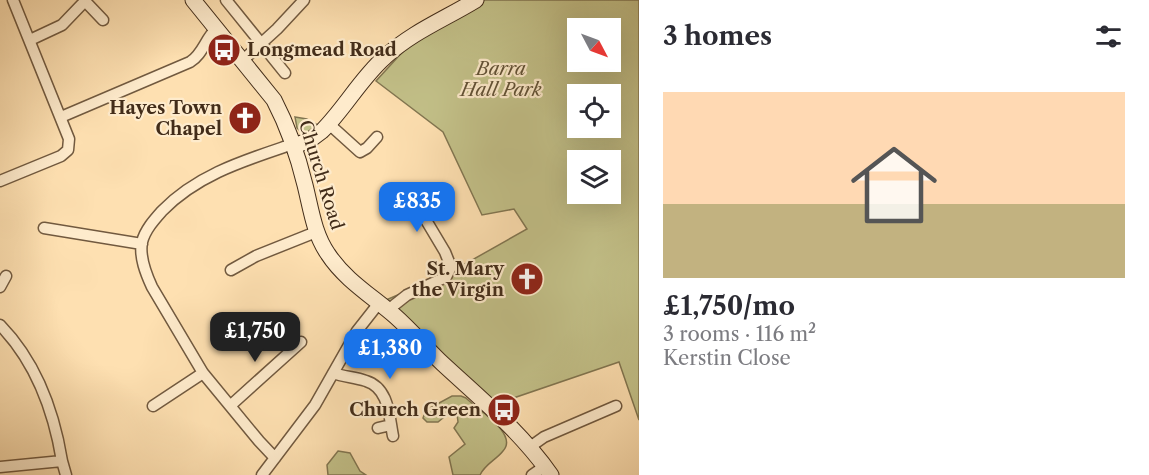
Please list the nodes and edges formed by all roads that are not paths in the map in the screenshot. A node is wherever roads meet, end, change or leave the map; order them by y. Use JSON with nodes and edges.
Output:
{"nodes":[{"id":1,"x":13,"y":0,"type":"edge"},
{"id":2,"x":193,"y":0,"type":"edge"},
{"id":3,"x":226,"y":0,"type":"edge"},
{"id":4,"x":304,"y":0,"type":"edge"},
{"id":5,"x":476,"y":0,"type":"edge"},
{"id":6,"x":85,"y":1,"type":"edge"},
{"id":7,"x":103,"y":20,"type":"dead end"},
{"id":8,"x":216,"y":29,"type":"junction"},
{"id":9,"x":30,"y":40,"type":"junction"},
{"id":10,"x":262,"y":44,"type":"junction"},
{"id":11,"x":242,"y":61,"type":"junction"},
{"id":12,"x":285,"y":73,"type":"dead end"},
{"id":13,"x":62,"y":117,"type":"junction"},
{"id":14,"x":329,"y":124,"type":"junction"},
{"id":15,"x":377,"y":137,"type":"dead end"},
{"id":16,"x":293,"y":145,"type":"junction"},
{"id":17,"x":0,"y":181,"type":"edge"},
{"id":18,"x":408,"y":190,"type":"dead end"},
{"id":19,"x":44,"y":228,"type":"dead end"},
{"id":20,"x":316,"y":232,"type":"junction"},
{"id":21,"x":142,"y":244,"type":"junction"},
{"id":22,"x":231,"y":270,"type":"dead end"},
{"id":23,"x":6,"y":276,"type":"dead end"},
{"id":24,"x":0,"y":287,"type":"edge"},
{"id":25,"x":383,"y":307,"type":"junction"},
{"id":26,"x":0,"y":325,"type":"edge"},
{"id":27,"x":301,"y":342,"type":"dead end"},
{"id":28,"x":203,"y":373,"type":"junction"},
{"id":29,"x":333,"y":373,"type":"junction"},
{"id":30,"x":153,"y":406,"type":"dead end"},
{"id":31,"x":230,"y":406,"type":"junction"},
{"id":32,"x":616,"y":406,"type":"dead end"},
{"id":33,"x":391,"y":425,"type":"junction"},
{"id":34,"x":378,"y":428,"type":"dead end"},
{"id":35,"x":393,"y":436,"type":"dead end"},
{"id":36,"x":530,"y":447,"type":"junction"},
{"id":37,"x":275,"y":458,"type":"junction"},
{"id":38,"x":62,"y":461,"type":"junction"},
{"id":39,"x":0,"y":466,"type":"edge"},
{"id":40,"x":548,"y":470,"type":"edge"},
{"id":41,"x":66,"y":475,"type":"edge"},
{"id":42,"x":262,"y":475,"type":"edge"},
{"id":43,"x":532,"y":475,"type":"edge"}],
"edges":[{"from":1,"to":9,"type":"street"},
{"from":2,"to":8,"type":"street","name":"Church Road"},
{"from":3,"to":10,"type":"street"},
{"from":4,"to":10,"type":"street"},
{"from":5,"to":14,"type":"street"},
{"from":6,"to":7,"type":"street"},
{"from":6,"to":9,"type":"street"},
{"from":8,"to":11,"type":"street","name":"Church Road"},
{"from":8,"to":13,"type":"street"},
{"from":9,"to":13,"type":"street"},
{"from":10,"to":11,"type":"street"},
{"from":10,"to":12,"type":"street"},
{"from":11,"to":16,"type":"street","name":"Church Road"},
{"from":13,"to":17,"type":"street"},
{"from":14,"to":15,"type":"street"},
{"from":14,"to":16,"type":"street"},
{"from":16,"to":20,"type":"street","name":"Church Road"},
{"from":16,"to":21,"type":"street"},
{"from":18,"to":25,"type":"street"},
{"from":19,"to":21,"type":"street"},
{"from":20,"to":22,"type":"street"},
{"from":20,"to":25,"type":"street","name":"Church Road"},
{"from":21,"to":28,"type":"street"},
{"from":23,"to":24,"type":"street"},
{"from":25,"to":29,"type":"street"},
{"from":25,"to":36,"type":"street","name":"Church Road"},
{"from":26,"to":38,"type":"street"},
{"from":27,"to":31,"type":"street"},
{"from":28,"to":30,"type":"street"},
{"from":28,"to":31,"type":"street"},
{"from":29,"to":33,"type":"street"},
{"from":29,"to":37,"type":"street"},
{"from":31,"to":37,"type":"street"},
{"from":32,"to":36,"type":"street"},
{"from":33,"to":34,"type":"street"},
{"from":33,"to":35,"type":"street"},
{"from":36,"to":40,"type":"street","name":"Church Road"},
{"from":37,"to":42,"type":"street"},
{"from":38,"to":39,"type":"street"},
{"from":38,"to":41,"type":"street"},
{"from":40,"to":43,"type":"street"}]}
